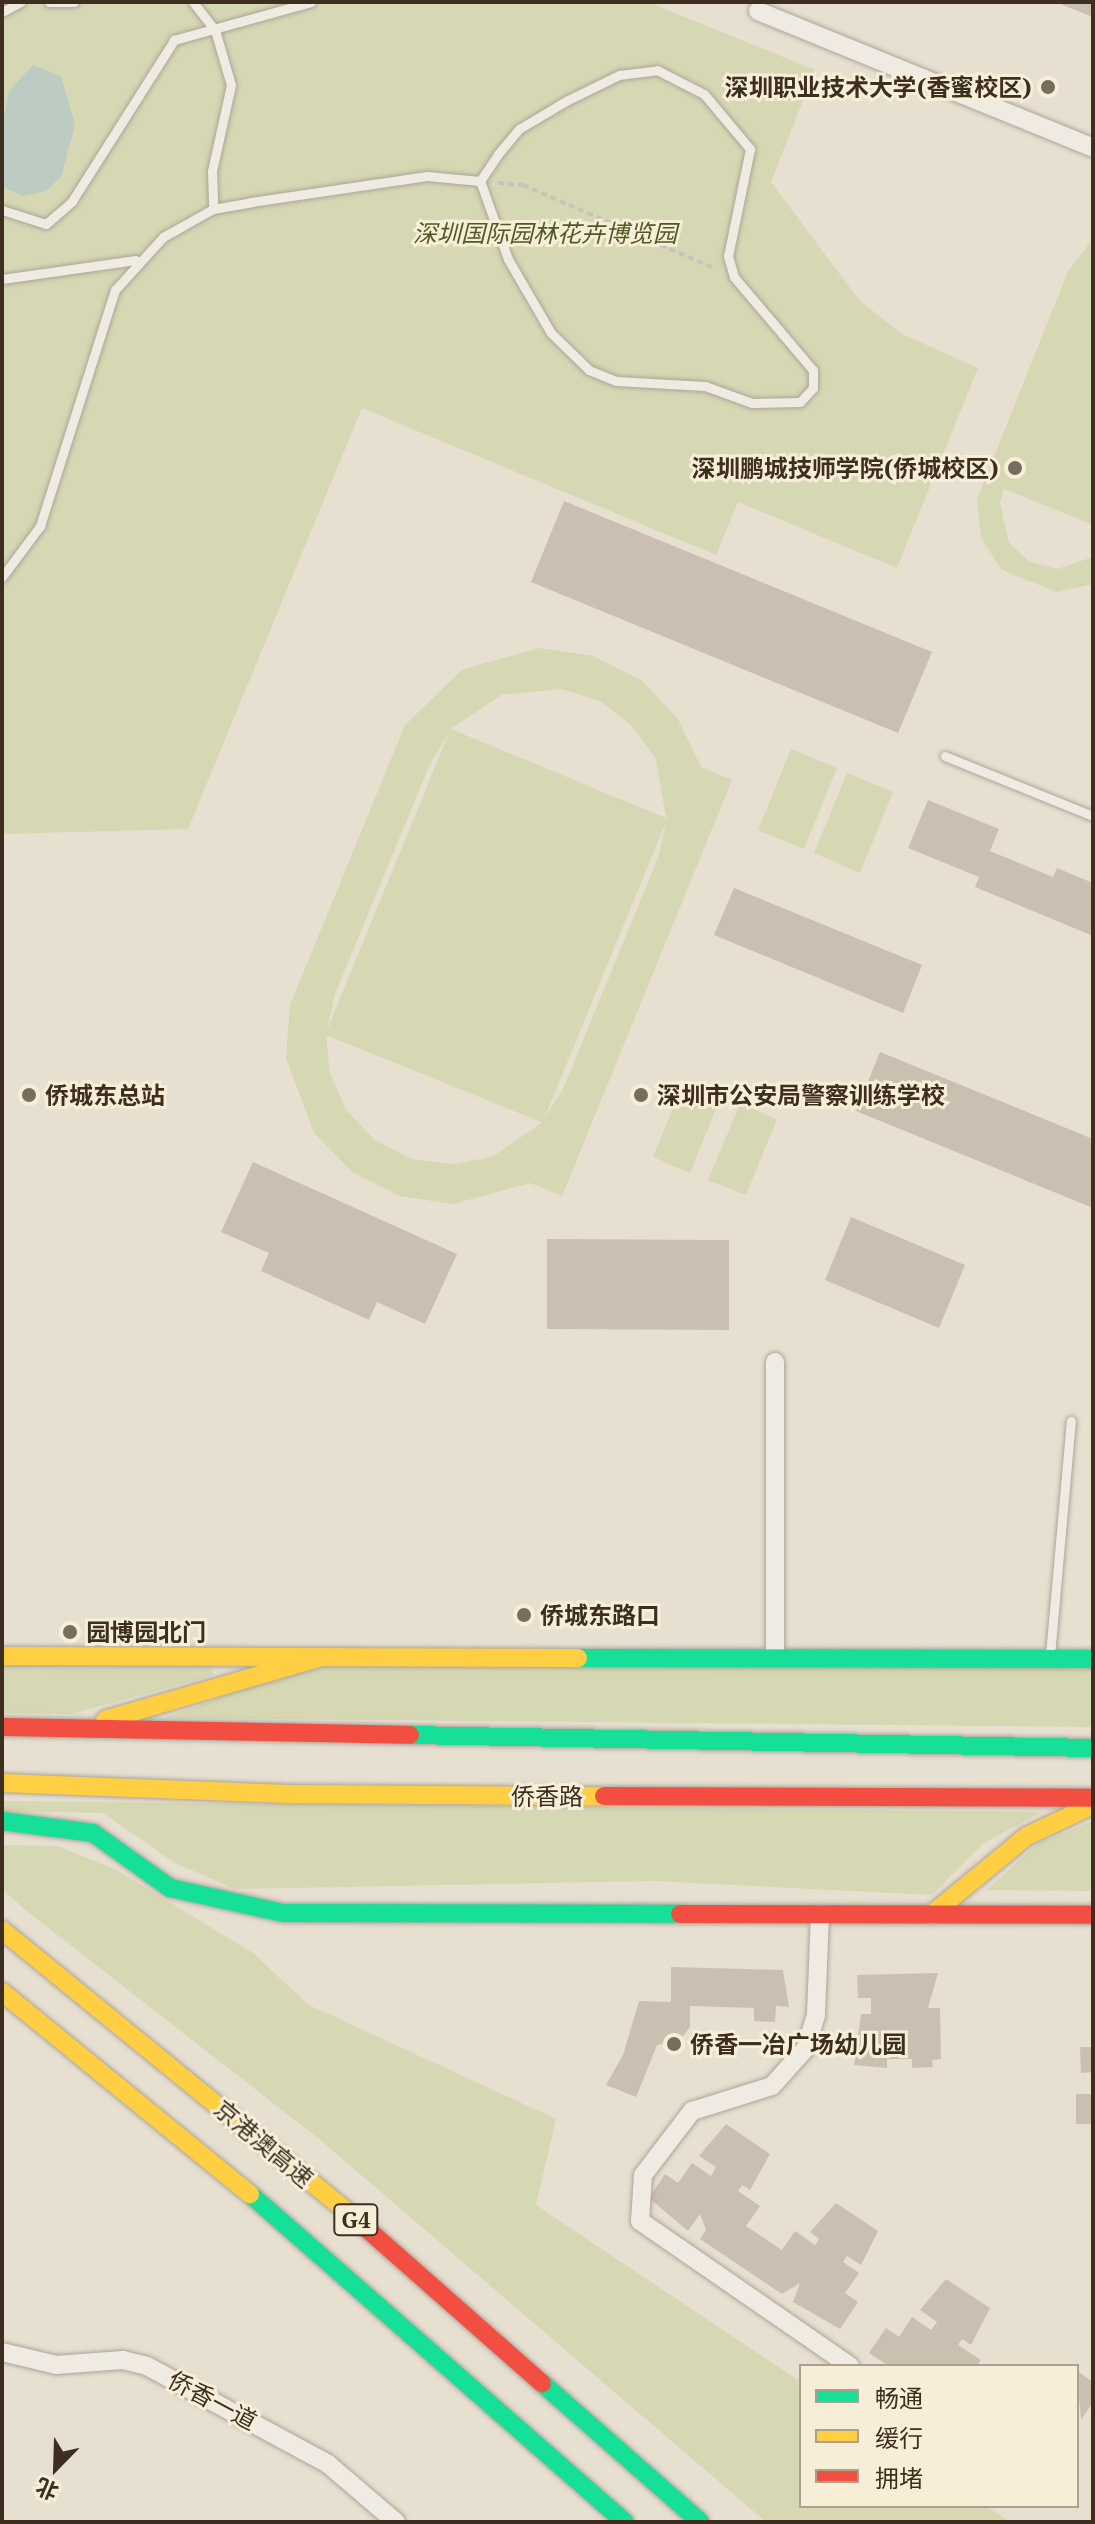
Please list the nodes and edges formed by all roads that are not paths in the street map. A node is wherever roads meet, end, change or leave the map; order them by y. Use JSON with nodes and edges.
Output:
{"nodes":[{"id":1,"x":21,"y":2,"type":"edge"},
{"id":2,"x":49,"y":2,"type":"edge"},
{"id":3,"x":74,"y":2,"type":"edge"},
{"id":4,"x":193,"y":2,"type":"edge"},
{"id":5,"x":311,"y":2,"type":"edge"},
{"id":6,"x":758,"y":11,"type":"dead end"},
{"id":7,"x":2,"y":12,"type":"edge"},
{"id":8,"x":215,"y":30,"type":"junction"},
{"id":9,"x":1093,"y":148,"type":"edge"},
{"id":10,"x":480,"y":181,"type":"junction"},
{"id":11,"x":213,"y":209,"type":"junction"},
{"id":12,"x":2,"y":210,"type":"edge"},
{"id":13,"x":136,"y":260,"type":"junction"},
{"id":14,"x":2,"y":279,"type":"edge"},
{"id":15,"x":2,"y":577,"type":"edge"},
{"id":16,"x":945,"y":756,"type":"dead end"},
{"id":17,"x":1093,"y":816,"type":"edge"},
{"id":18,"x":775,"y":1362,"type":"dead end"},
{"id":19,"x":1071,"y":1421,"type":"dead end"},
{"id":20,"x":2,"y":1656,"type":"edge"},
{"id":21,"x":322,"y":1657,"type":"junction"},
{"id":22,"x":775,"y":1658,"type":"junction"},
{"id":23,"x":1050,"y":1659,"type":"junction"},
{"id":24,"x":1093,"y":1659,"type":"edge"},
{"id":25,"x":2,"y":1727,"type":"edge"},
{"id":26,"x":77,"y":1728,"type":"junction"},
{"id":27,"x":1093,"y":1748,"type":"edge"},
{"id":28,"x":2,"y":1783,"type":"edge"},
{"id":29,"x":1093,"y":1798,"type":"edge"},
{"id":30,"x":1093,"y":1805,"type":"edge"},
{"id":31,"x":2,"y":1821,"type":"edge"},
{"id":32,"x":820,"y":1914,"type":"junction"},
{"id":33,"x":931,"y":1915,"type":"junction"},
{"id":34,"x":1093,"y":1915,"type":"edge"},
{"id":35,"x":2,"y":1930,"type":"edge"},
{"id":36,"x":2,"y":1992,"type":"edge"},
{"id":37,"x":2,"y":2352,"type":"edge"},
{"id":38,"x":847,"y":2364,"type":"edge"},
{"id":39,"x":396,"y":2522,"type":"edge"},
{"id":40,"x":625,"y":2522,"type":"edge"},
{"id":41,"x":700,"y":2522,"type":"edge"}],
"edges":[{"from":1,"to":7,"type":"lane"},
{"from":2,"to":3,"type":"lane"},
{"from":4,"to":8,"type":"lane"},
{"from":5,"to":8,"type":"lane"},
{"from":6,"to":9,"type":"street"},
{"from":8,"to":11,"type":"lane"},
{"from":8,"to":12,"type":"lane"},
{"from":10,"to":10,"type":"lane"},
{"from":10,"to":11,"type":"lane"},
{"from":11,"to":13,"type":"lane"},
{"from":13,"to":14,"type":"lane"},
{"from":13,"to":15,"type":"lane"},
{"from":16,"to":17,"type":"lane"},
{"from":18,"to":22,"type":"street"},
{"from":19,"to":23,"type":"lane"},
{"from":20,"to":21,"type":"main road"},
{"from":21,"to":22,"type":"main road"},
{"from":21,"to":26,"type":"main road"},
{"from":22,"to":23,"type":"main road"},
{"from":23,"to":24,"type":"main road"},
{"from":25,"to":26,"type":"main road"},
{"from":26,"to":27,"type":"main road"},
{"from":28,"to":29,"type":"main road","name":"侨香路"},
{"from":30,"to":33,"type":"main road"},
{"from":31,"to":32,"type":"main road"},
{"from":32,"to":33,"type":"main road"},
{"from":32,"to":38,"type":"street"},
{"from":33,"to":34,"type":"main road"},
{"from":35,"to":41,"type":"main road","name":"京港澳高速","number":"G4"},
{"from":36,"to":40,"type":"main road","name":"京港澳高速","number":"G4"},
{"from":37,"to":39,"type":"street","name":"侨香一道"}]}
